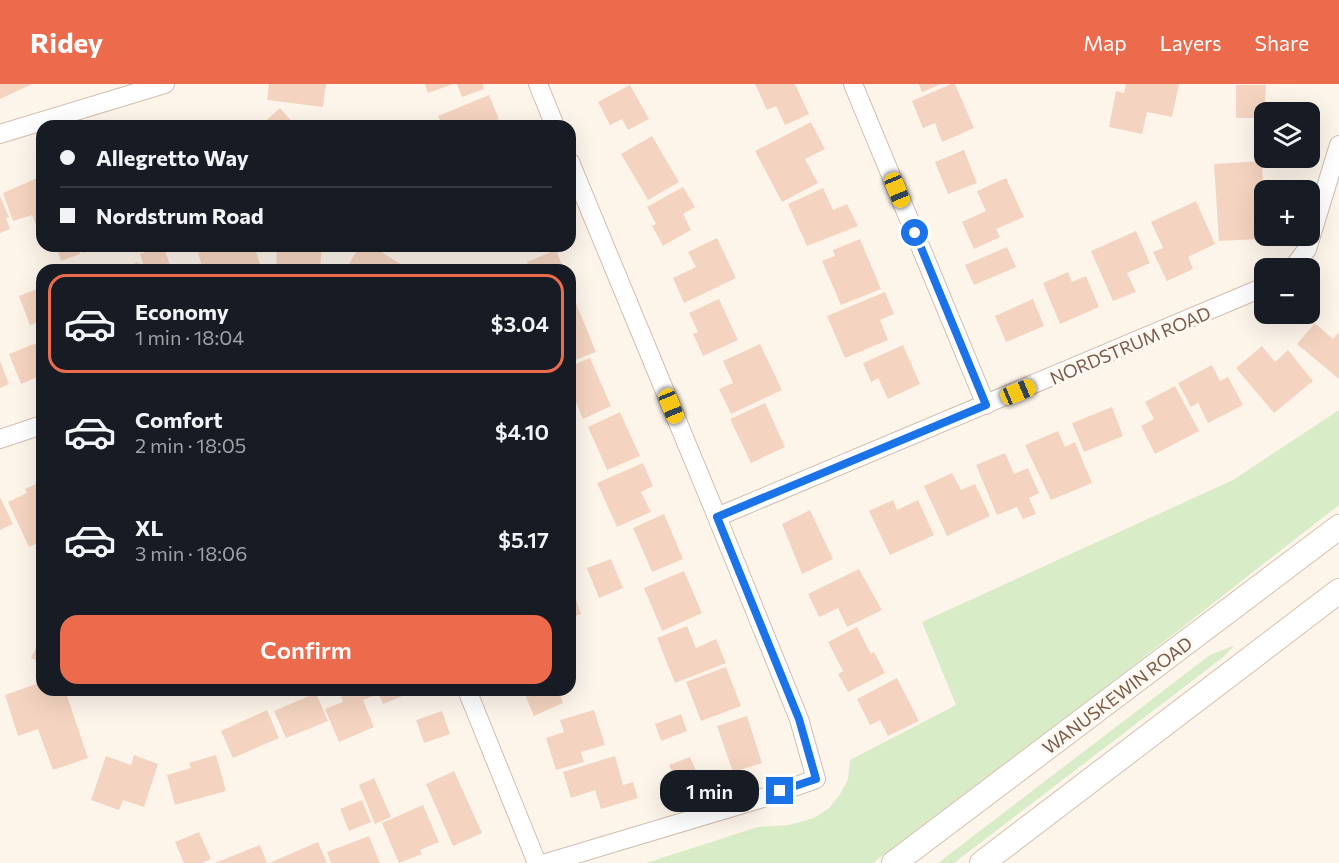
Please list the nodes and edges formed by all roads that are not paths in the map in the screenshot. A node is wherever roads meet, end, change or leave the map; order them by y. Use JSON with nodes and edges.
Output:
{"nodes":[{"id":1,"x":165,"y":84,"type":"edge"},
{"id":2,"x":538,"y":84,"type":"edge"},
{"id":3,"x":853,"y":84,"type":"edge"},
{"id":4,"x":46,"y":120,"type":"edge"},
{"id":5,"x":553,"y":120,"type":"edge"},
{"id":6,"x":36,"y":123,"type":"edge"},
{"id":7,"x":0,"y":134,"type":"edge"},
{"id":8,"x":1339,"y":145,"type":"edge"},
{"id":9,"x":576,"y":176,"type":"edge"},
{"id":10,"x":1300,"y":258,"type":"edge"},
{"id":11,"x":1254,"y":292,"type":"edge"},
{"id":12,"x":986,"y":405,"type":"junction"},
{"id":13,"x":36,"y":427,"type":"edge"},
{"id":14,"x":0,"y":439,"type":"edge"},
{"id":15,"x":717,"y":517,"type":"junction"},
{"id":16,"x":1339,"y":527,"type":"edge"},
{"id":17,"x":1339,"y":591,"type":"edge"},
{"id":18,"x":469,"y":696,"type":"edge"},
{"id":19,"x":537,"y":863,"type":"edge"},
{"id":20,"x":546,"y":863,"type":"edge"},
{"id":21,"x":894,"y":863,"type":"edge"},
{"id":22,"x":982,"y":863,"type":"edge"}],
"edges":[{"from":1,"to":4,"type":"street"},
{"from":2,"to":5,"type":"street"},
{"from":3,"to":12,"type":"street"},
{"from":6,"to":7,"type":"street"},
{"from":8,"to":10,"type":"street"},
{"from":9,"to":15,"type":"street"},
{"from":11,"to":12,"type":"street","name":"NORDSTRUM ROAD"},
{"from":12,"to":15,"type":"street","name":"NORDSTRUM ROAD"},
{"from":13,"to":14,"type":"street"},
{"from":15,"to":20,"type":"street"},
{"from":16,"to":21,"type":"main road","name":"WANUSKEWIN ROAD"},
{"from":17,"to":22,"type":"main road"},
{"from":18,"to":19,"type":"street"}]}
